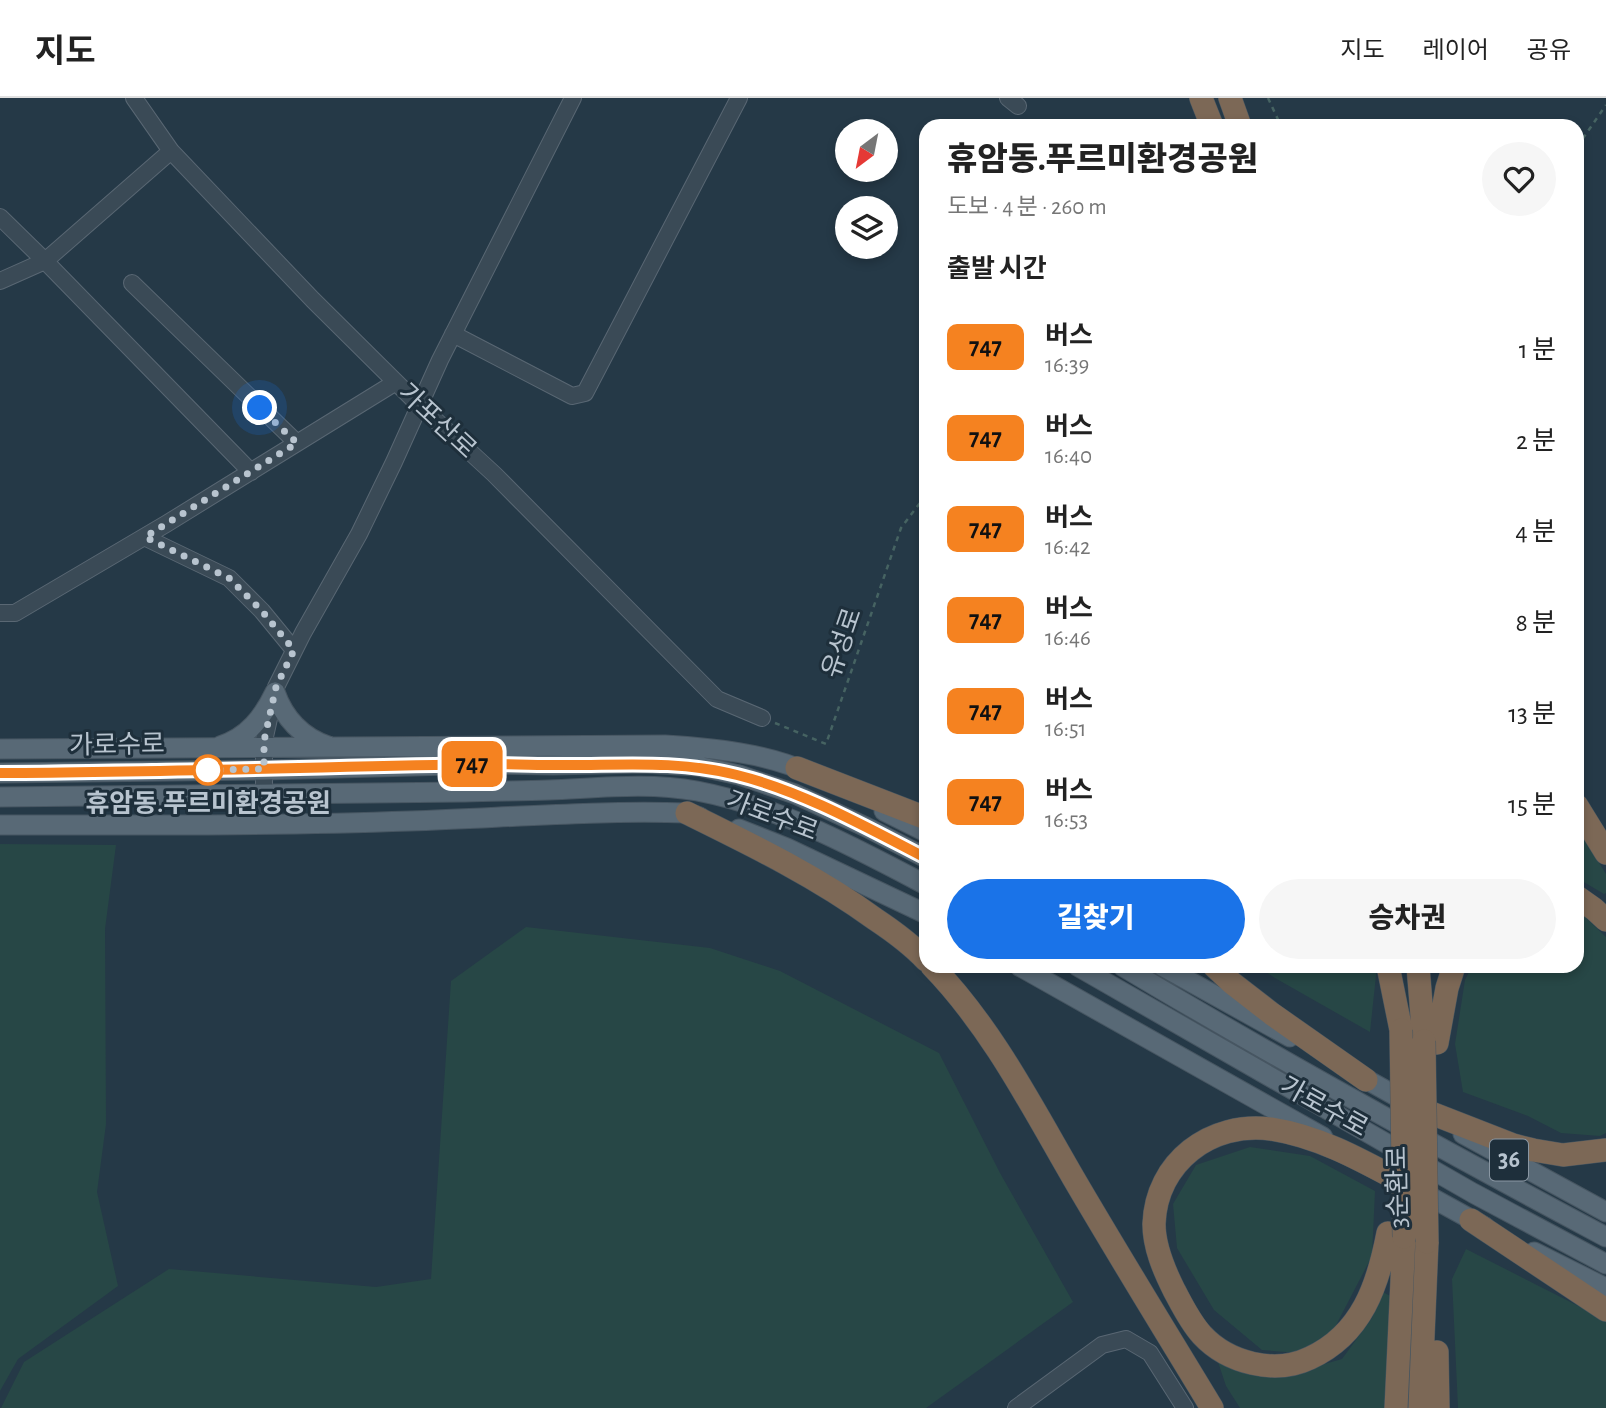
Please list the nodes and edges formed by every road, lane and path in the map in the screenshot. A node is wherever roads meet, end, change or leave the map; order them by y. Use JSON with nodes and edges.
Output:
{"nodes":[{"id":1,"x":134,"y":98,"type":"edge"},
{"id":2,"x":573,"y":98,"type":"edge"},
{"id":3,"x":739,"y":98,"type":"edge"},
{"id":4,"x":1201,"y":98,"type":"edge"},
{"id":5,"x":1230,"y":98,"type":"edge"},
{"id":6,"x":1268,"y":98,"type":"edge"},
{"id":7,"x":1606,"y":105,"type":"edge"},
{"id":8,"x":1209,"y":119,"type":"edge"},
{"id":9,"x":1238,"y":119,"type":"edge"},
{"id":10,"x":1278,"y":119,"type":"edge"},
{"id":11,"x":1584,"y":137,"type":"edge"},
{"id":12,"x":171,"y":151,"type":"junction"},
{"id":13,"x":0,"y":217,"type":"edge"},
{"id":14,"x":45,"y":261,"type":"junction"},
{"id":15,"x":0,"y":281,"type":"edge"},
{"id":16,"x":132,"y":283,"type":"dead end"},
{"id":17,"x":453,"y":334,"type":"junction"},
{"id":18,"x":396,"y":382,"type":"junction"},
{"id":19,"x":419,"y":405,"type":"junction"},
{"id":20,"x":297,"y":443,"type":"junction"},
{"id":21,"x":251,"y":472,"type":"junction"},
{"id":22,"x":919,"y":504,"type":"edge"},
{"id":23,"x":145,"y":537,"type":"junction"},
{"id":24,"x":0,"y":613,"type":"edge"},
{"id":25,"x":294,"y":650,"type":"junction"},
{"id":26,"x":275,"y":692,"type":"junction"},
{"id":27,"x":762,"y":718,"type":"joint"},
{"id":28,"x":264,"y":747,"type":"junction"},
{"id":29,"x":213,"y":748,"type":"junction"},
{"id":30,"x":334,"y":748,"type":"junction"},
{"id":31,"x":0,"y":749,"type":"edge"},
{"id":32,"x":486,"y":764,"type":"junction"},
{"id":33,"x":797,"y":768,"type":"junction"},
{"id":34,"x":264,"y":769,"type":"junction"},
{"id":35,"x":0,"y":773,"type":"edge"},
{"id":36,"x":598,"y":787,"type":"junction"},
{"id":37,"x":264,"y":795,"type":"junction"},
{"id":38,"x":0,"y":797,"type":"edge"},
{"id":39,"x":687,"y":813,"type":"junction"},
{"id":40,"x":531,"y":814,"type":"junction"},
{"id":41,"x":919,"y":814,"type":"edge"},
{"id":42,"x":1584,"y":817,"type":"edge"},
{"id":43,"x":264,"y":824,"type":"junction"},
{"id":44,"x":0,"y":825,"type":"edge"},
{"id":45,"x":919,"y":829,"type":"edge"},
{"id":46,"x":1606,"y":853,"type":"edge"},
{"id":47,"x":919,"y":854,"type":"edge"},
{"id":48,"x":919,"y":880,"type":"edge"},
{"id":49,"x":1584,"y":902,"type":"edge"},
{"id":50,"x":919,"y":911,"type":"edge"},
{"id":51,"x":1606,"y":920,"type":"edge"},
{"id":52,"x":919,"y":954,"type":"edge"},
{"id":53,"x":938,"y":973,"type":"edge"},
{"id":54,"x":1032,"y":973,"type":"edge"},
{"id":55,"x":1088,"y":973,"type":"edge"},
{"id":56,"x":1134,"y":973,"type":"edge"},
{"id":57,"x":1175,"y":973,"type":"edge"},
{"id":58,"x":1221,"y":973,"type":"edge"},
{"id":59,"x":1389,"y":973,"type":"edge"},
{"id":60,"x":1397,"y":973,"type":"edge"},
{"id":61,"x":1419,"y":973,"type":"edge"},
{"id":62,"x":1452,"y":973,"type":"edge"},
{"id":63,"x":1401,"y":1030,"type":"junction"},
{"id":64,"x":1431,"y":1042,"type":"junction"},
{"id":65,"x":1366,"y":1080,"type":"junction"},
{"id":66,"x":1413,"y":1106,"type":"junction"},
{"id":67,"x":1415,"y":1135,"type":"junction"},
{"id":68,"x":1606,"y":1150,"type":"edge"},
{"id":69,"x":1419,"y":1175,"type":"junction"},
{"id":70,"x":1606,"y":1213,"type":"edge"},
{"id":71,"x":1471,"y":1220,"type":"junction"},
{"id":72,"x":1396,"y":1235,"type":"junction"},
{"id":73,"x":1606,"y":1237,"type":"edge"},
{"id":74,"x":1433,"y":1243,"type":"junction"},
{"id":75,"x":1606,"y":1264,"type":"edge"},
{"id":76,"x":1606,"y":1288,"type":"edge"},
{"id":77,"x":1606,"y":1310,"type":"edge"},
{"id":78,"x":1016,"y":1408,"type":"edge"},
{"id":79,"x":1185,"y":1408,"type":"edge"},
{"id":80,"x":1212,"y":1408,"type":"edge"},
{"id":81,"x":1396,"y":1408,"type":"edge"},
{"id":82,"x":1420,"y":1408,"type":"edge"},
{"id":83,"x":1438,"y":1408,"type":"edge"}],
"edges":[{"from":1,"to":12,"type":"street","name":"가포산로"},
{"from":2,"to":17,"type":"street"},
{"from":3,"to":17,"type":"street"},
{"from":4,"to":8,"type":"highway"},
{"from":5,"to":9,"type":"highway"},
{"from":6,"to":10,"type":"path"},
{"from":7,"to":11,"type":"path"},
{"from":12,"to":14,"type":"street"},
{"from":12,"to":18,"type":"street","name":"가포산로"},
{"from":13,"to":14,"type":"street"},
{"from":14,"to":15,"type":"street"},
{"from":14,"to":21,"type":"street"},
{"from":16,"to":20,"type":"street"},
{"from":17,"to":19,"type":"street"},
{"from":18,"to":19,"type":"street","name":"가포산로"},
{"from":18,"to":20,"type":"street"},
{"from":19,"to":25,"type":"street"},
{"from":19,"to":27,"type":"street","name":"가포산로"},
{"from":20,"to":21,"type":"street"},
{"from":21,"to":23,"type":"street"},
{"from":22,"to":27,"type":"path","name":"유성로"},
{"from":23,"to":24,"type":"street"},
{"from":23,"to":25,"type":"street"},
{"from":25,"to":26,"type":"street"},
{"from":26,"to":28,"type":"street"},
{"from":26,"to":29,"type":"main road"},
{"from":26,"to":30,"type":"main road"},
{"from":28,"to":29,"type":"main road","name":"가로수로"},
{"from":28,"to":30,"type":"main road","name":"가로수로"},
{"from":28,"to":34,"type":"street"},
{"from":29,"to":31,"type":"main road","name":"가로수로"},
{"from":30,"to":32,"type":"main road","name":"가로수로"},
{"from":30,"to":33,"type":"main road","name":"가로수로"},
{"from":32,"to":34,"type":"main road","name":"가로수로"},
{"from":32,"to":47,"type":"main road","name":"가로수로"},
{"from":33,"to":41,"type":"highway"},
{"from":33,"to":45,"type":"main road","name":"가로수로"},
{"from":34,"to":35,"type":"main road","name":"가로수로"},
{"from":34,"to":37,"type":"street"},
{"from":36,"to":37,"type":"main road","name":"가로수로"},
{"from":36,"to":39,"type":"main road"},
{"from":36,"to":40,"type":"main road"},
{"from":36,"to":48,"type":"main road","name":"가로수로"},
{"from":37,"to":38,"type":"main road","name":"가로수로"},
{"from":37,"to":43,"type":"street"},
{"from":39,"to":40,"type":"main road","name":"가로수로"},
{"from":39,"to":50,"type":"main road","name":"가로수로"},
{"from":39,"to":52,"type":"highway"},
{"from":40,"to":43,"type":"main road","name":"가로수로"},
{"from":42,"to":46,"type":"highway"},
{"from":43,"to":44,"type":"main road","name":"가로수로"},
{"from":49,"to":51,"type":"highway"},
{"from":53,"to":80,"type":"highway"},
{"from":54,"to":69,"type":"main road","name":"가로수로"},
{"from":55,"to":69,"type":"main road","name":"가로수로"},
{"from":56,"to":67,"type":"main road","name":"가로수로"},
{"from":57,"to":65,"type":"main road","name":"가로수로"},
{"from":58,"to":65,"type":"highway","number":"36"},
{"from":59,"to":63,"type":"highway"},
{"from":60,"to":63,"type":"highway","name":"3순환로"},
{"from":61,"to":64,"type":"highway"},
{"from":62,"to":64,"type":"highway"},
{"from":63,"to":67,"type":"highway","name":"3순환로","bridge":true},
{"from":64,"to":67,"type":"highway","bridge":true},
{"from":65,"to":66,"type":"main road","number":"36"},
{"from":66,"to":68,"type":"highway"},
{"from":66,"to":70,"type":"main road","number":"36"},
{"from":67,"to":69,"type":"highway","name":"3순환로","bridge":true},
{"from":67,"to":72,"type":"highway","bridge":true},
{"from":67,"to":73,"type":"main road","name":"가로수로"},
{"from":69,"to":71,"type":"main road","name":"가로수로"},
{"from":69,"to":72,"type":"highway"},
{"from":69,"to":74,"type":"highway","name":"3순환로","bridge":true},
{"from":69,"to":75,"type":"main road","name":"가로수로"},
{"from":71,"to":76,"type":"main road","name":"가로수로"},
{"from":71,"to":77,"type":"highway"},
{"from":72,"to":81,"type":"highway","name":"3순환로"},
{"from":74,"to":82,"type":"highway","name":"3순환로"},
{"from":74,"to":83,"type":"highway"},
{"from":78,"to":79,"type":"street"}]}
